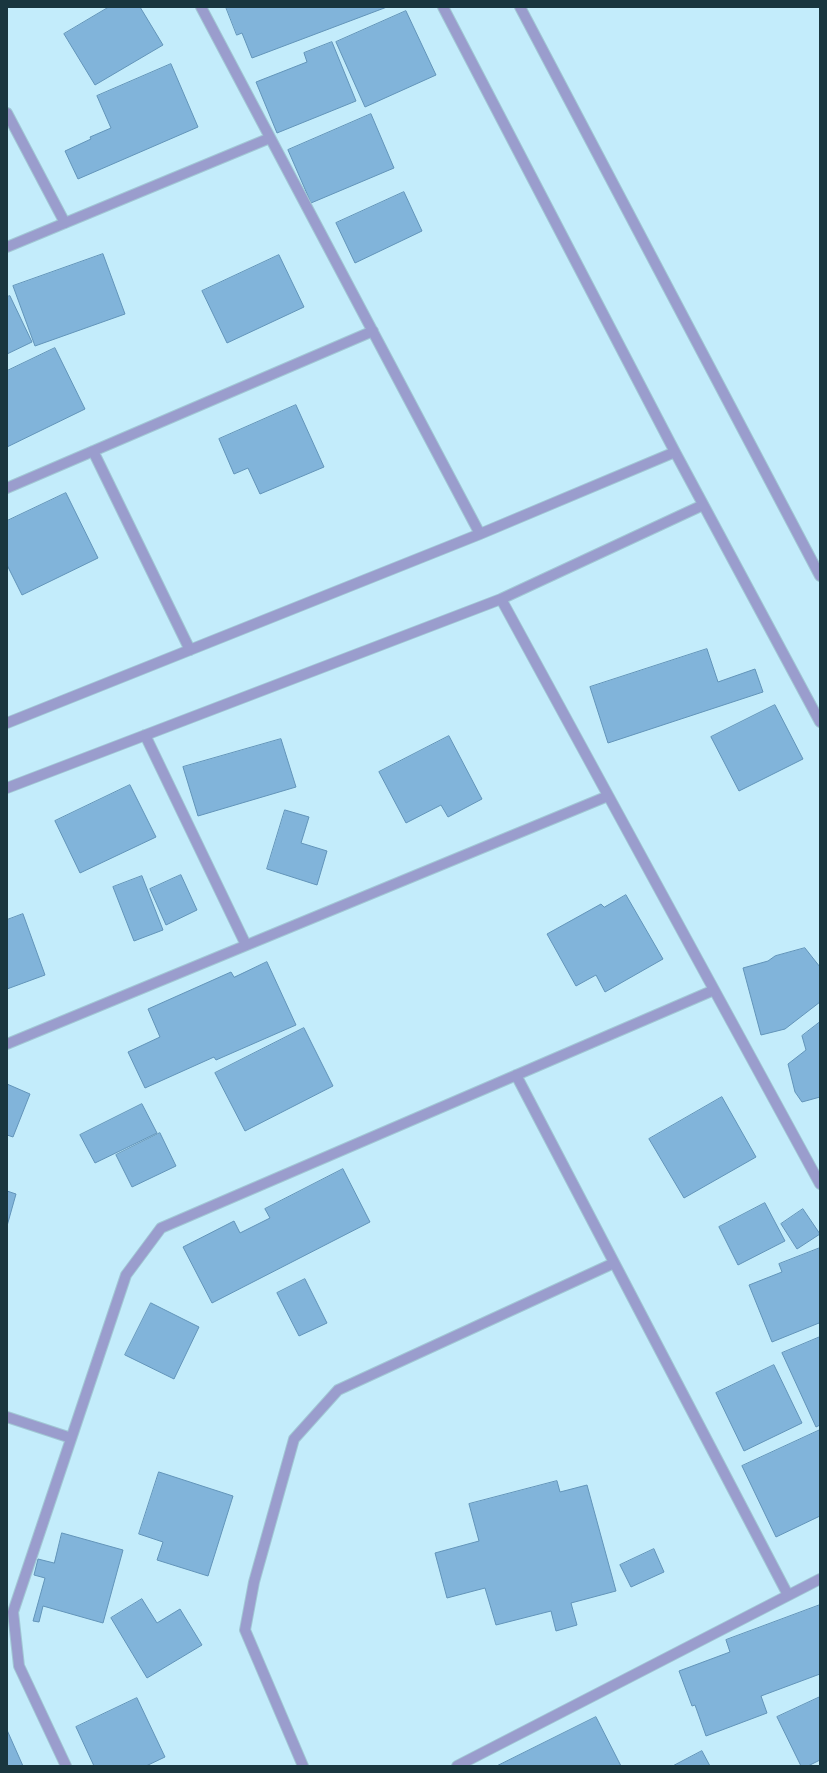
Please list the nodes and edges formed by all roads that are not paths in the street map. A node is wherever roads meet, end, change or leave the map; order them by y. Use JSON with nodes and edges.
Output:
{"nodes":[{"id":1,"x":201,"y":7,"type":"edge"},
{"id":2,"x":443,"y":7,"type":"edge"},
{"id":3,"x":520,"y":7,"type":"edge"},
{"id":4,"x":7,"y":113,"type":"edge"},
{"id":5,"x":270,"y":138,"type":"junction"},
{"id":6,"x":64,"y":223,"type":"junction"},
{"id":7,"x":7,"y":247,"type":"edge"},
{"id":8,"x":373,"y":331,"type":"junction"},
{"id":9,"x":93,"y":451,"type":"junction"},
{"id":10,"x":675,"y":452,"type":"junction"},
{"id":11,"x":7,"y":488,"type":"edge"},
{"id":12,"x":703,"y":504,"type":"junction"},
{"id":13,"x":480,"y":534,"type":"junction"},
{"id":14,"x":820,"y":576,"type":"edge"},
{"id":15,"x":501,"y":598,"type":"junction"},
{"id":16,"x":190,"y":650,"type":"junction"},
{"id":17,"x":820,"y":722,"type":"edge"},
{"id":18,"x":7,"y":723,"type":"edge"},
{"id":19,"x":145,"y":735,"type":"junction"},
{"id":20,"x":7,"y":788,"type":"edge"},
{"id":21,"x":608,"y":796,"type":"junction"},
{"id":22,"x":246,"y":945,"type":"junction"},
{"id":23,"x":714,"y":990,"type":"junction"},
{"id":24,"x":7,"y":1044,"type":"edge"},
{"id":25,"x":516,"y":1075,"type":"junction"},
{"id":26,"x":820,"y":1184,"type":"edge"},
{"id":27,"x":614,"y":1264,"type":"junction"},
{"id":28,"x":7,"y":1417,"type":"edge"},
{"id":29,"x":71,"y":1438,"type":"junction"},
{"id":30,"x":820,"y":1579,"type":"edge"},
{"id":31,"x":788,"y":1595,"type":"junction"},
{"id":32,"x":66,"y":1766,"type":"edge"},
{"id":33,"x":303,"y":1766,"type":"edge"},
{"id":34,"x":457,"y":1766,"type":"edge"}],
"edges":[{"from":1,"to":5,"type":"street"},
{"from":2,"to":10,"type":"street"},
{"from":3,"to":14,"type":"street"},
{"from":4,"to":6,"type":"street"},
{"from":5,"to":6,"type":"street"},
{"from":5,"to":8,"type":"street"},
{"from":6,"to":7,"type":"street"},
{"from":8,"to":9,"type":"street"},
{"from":8,"to":13,"type":"street"},
{"from":9,"to":11,"type":"street"},
{"from":9,"to":16,"type":"street"},
{"from":10,"to":12,"type":"street"},
{"from":10,"to":13,"type":"street"},
{"from":12,"to":15,"type":"street"},
{"from":12,"to":17,"type":"street"},
{"from":13,"to":16,"type":"street"},
{"from":15,"to":19,"type":"street"},
{"from":15,"to":21,"type":"street"},
{"from":16,"to":18,"type":"street"},
{"from":19,"to":20,"type":"street"},
{"from":19,"to":22,"type":"street"},
{"from":21,"to":22,"type":"street"},
{"from":21,"to":23,"type":"street"},
{"from":22,"to":24,"type":"street"},
{"from":23,"to":25,"type":"street"},
{"from":23,"to":26,"type":"street"},
{"from":25,"to":27,"type":"street"},
{"from":25,"to":29,"type":"street"},
{"from":27,"to":31,"type":"street"},
{"from":27,"to":33,"type":"street"},
{"from":28,"to":29,"type":"street"},
{"from":29,"to":32,"type":"street"},
{"from":30,"to":31,"type":"street"},
{"from":31,"to":34,"type":"street"}]}
